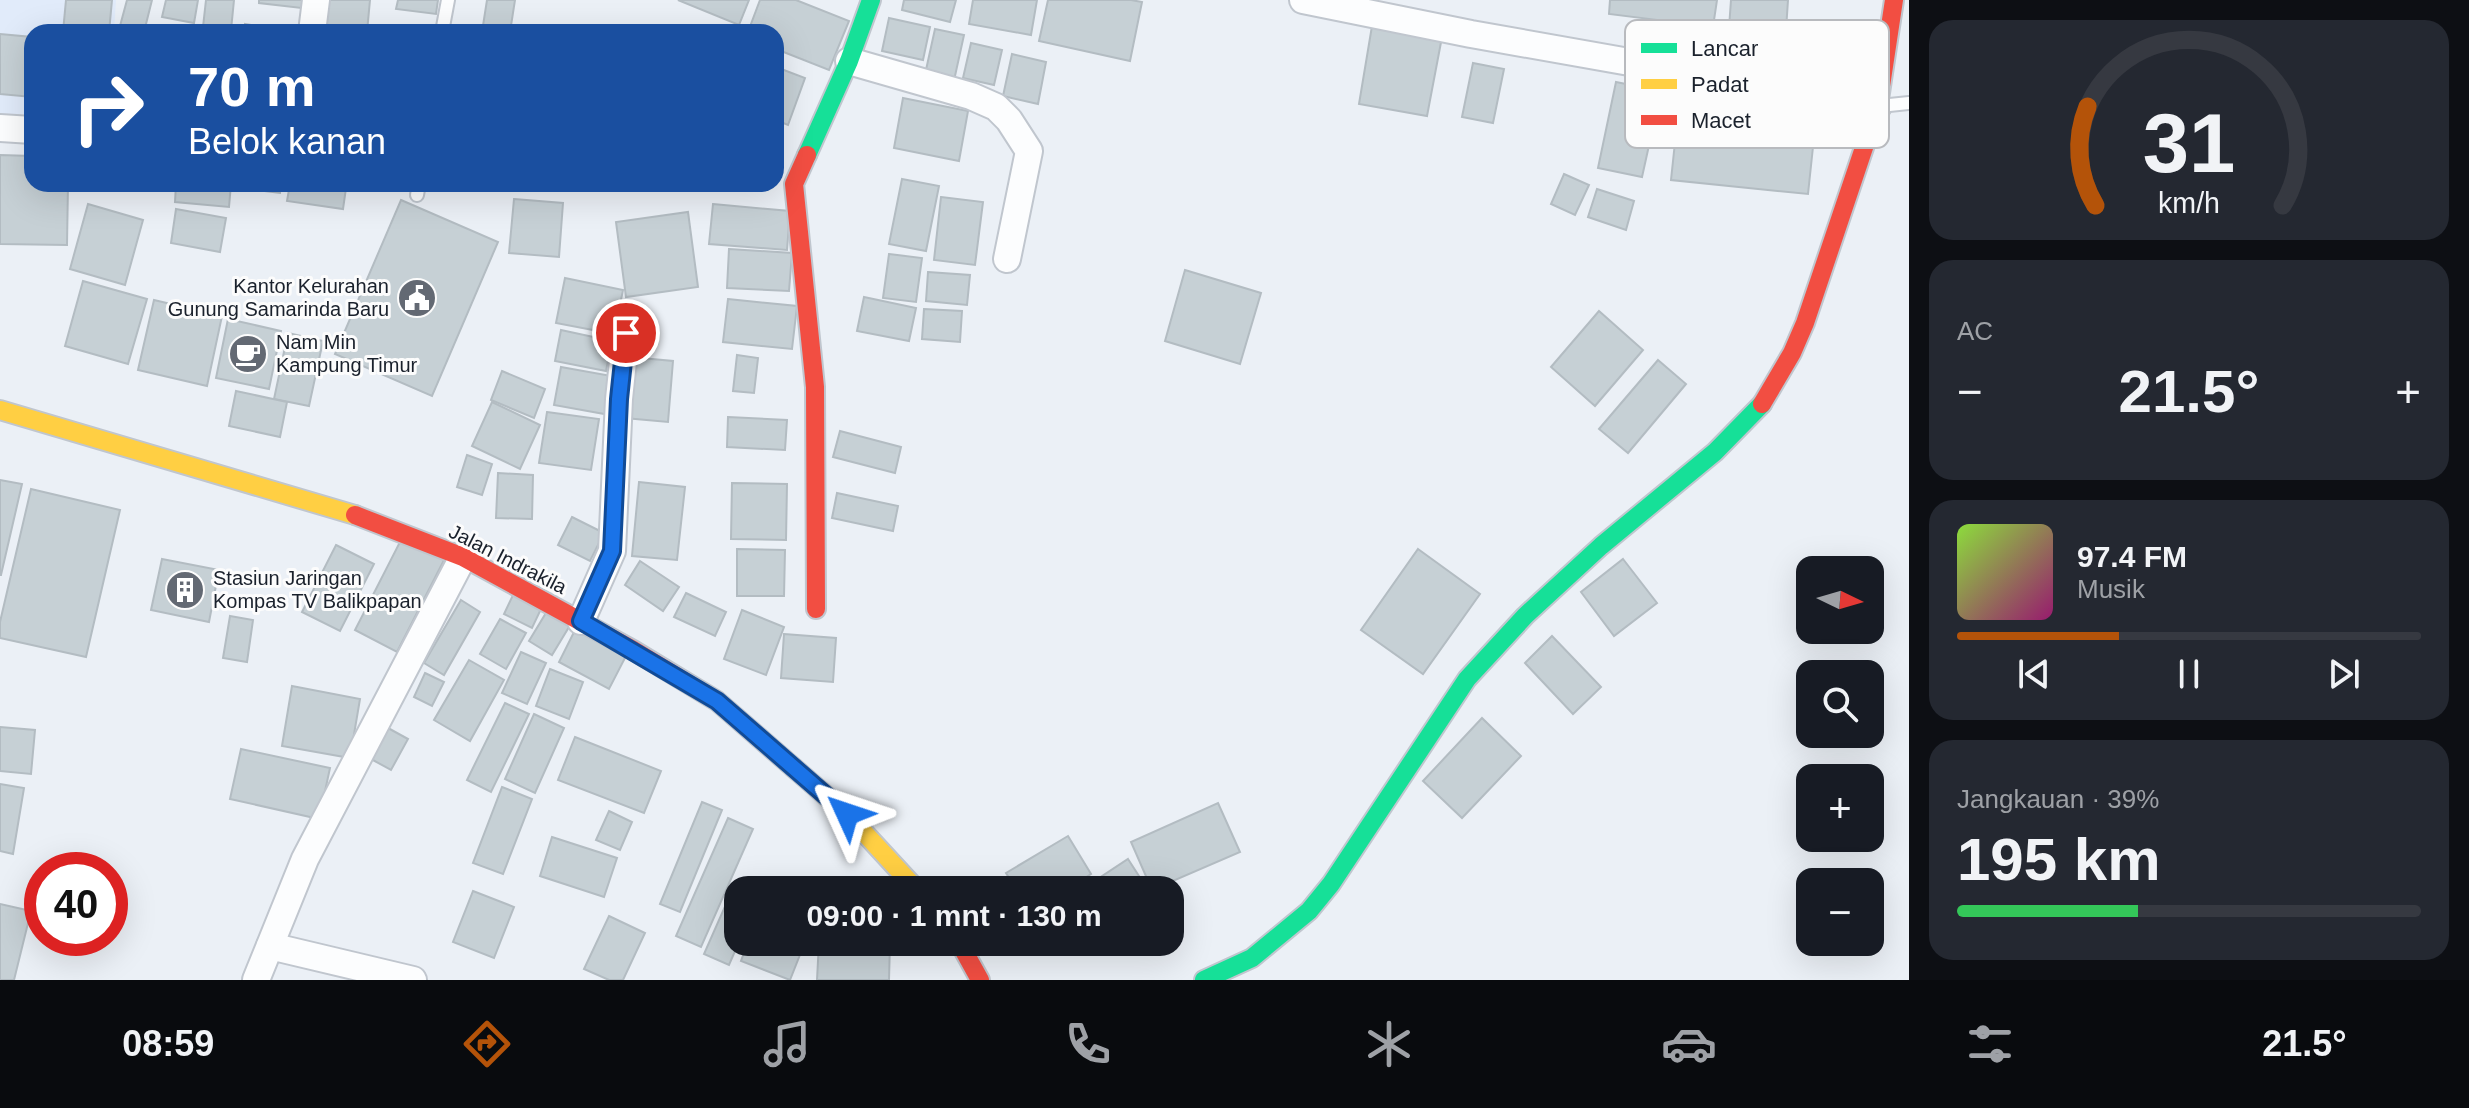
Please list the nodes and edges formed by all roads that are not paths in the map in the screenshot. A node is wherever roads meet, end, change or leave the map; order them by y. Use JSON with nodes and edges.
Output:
{"nodes":[{"id":1,"x":316,"y":0,"type":"edge"},
{"id":2,"x":448,"y":0,"type":"edge"},
{"id":3,"x":871,"y":0,"type":"edge"},
{"id":4,"x":1303,"y":0,"type":"edge"},
{"id":5,"x":1894,"y":0,"type":"edge"},
{"id":6,"x":313,"y":24,"type":"edge"},
{"id":7,"x":444,"y":24,"type":"edge"},
{"id":8,"x":1889,"y":33,"type":"edge"},
{"id":9,"x":849,"y":61,"type":"junction"},
{"id":10,"x":1625,"y":61,"type":"edge"},
{"id":11,"x":1909,"y":103,"type":"edge"},
{"id":12,"x":1889,"y":105,"type":"edge"},
{"id":13,"x":0,"y":128,"type":"edge"},
{"id":14,"x":24,"y":130,"type":"edge"},
{"id":15,"x":1864,"y":148,"type":"edge"},
{"id":16,"x":1007,"y":259,"type":"dead end"},
{"id":17,"x":626,"y":333,"type":"dead end"},
{"id":18,"x":0,"y":410,"type":"edge"},
{"id":19,"x":463,"y":557,"type":"junction"},
{"id":20,"x":816,"y":609,"type":"dead end"},
{"id":21,"x":581,"y":621,"type":"junction"},
{"id":22,"x":904,"y":876,"type":"edge"},
{"id":23,"x":270,"y":946,"type":"junction"},
{"id":24,"x":967,"y":956,"type":"edge"},
{"id":25,"x":256,"y":980,"type":"edge"},
{"id":26,"x":413,"y":980,"type":"edge"},
{"id":27,"x":980,"y":980,"type":"edge"},
{"id":28,"x":1204,"y":980,"type":"edge"}],
"edges":[{"from":1,"to":6,"type":"street"},
{"from":2,"to":7,"type":"lane"},
{"from":3,"to":9,"type":"street"},
{"from":4,"to":10,"type":"street"},
{"from":5,"to":8,"type":"street"},
{"from":9,"to":16,"type":"street"},
{"from":9,"to":20,"type":"street"},
{"from":11,"to":12,"type":"lane"},
{"from":13,"to":14,"type":"street"},
{"from":15,"to":28,"type":"street"},
{"from":17,"to":21,"type":"street"},
{"from":18,"to":19,"type":"street","name":"Jalan Indrakila"},
{"from":19,"to":21,"type":"street","name":"Jalan Indrakila"},
{"from":19,"to":23,"type":"street"},
{"from":21,"to":22,"type":"street","name":"Jalan Indrakila"},
{"from":23,"to":25,"type":"street"},
{"from":23,"to":26,"type":"street"},
{"from":24,"to":27,"type":"street"}]}
